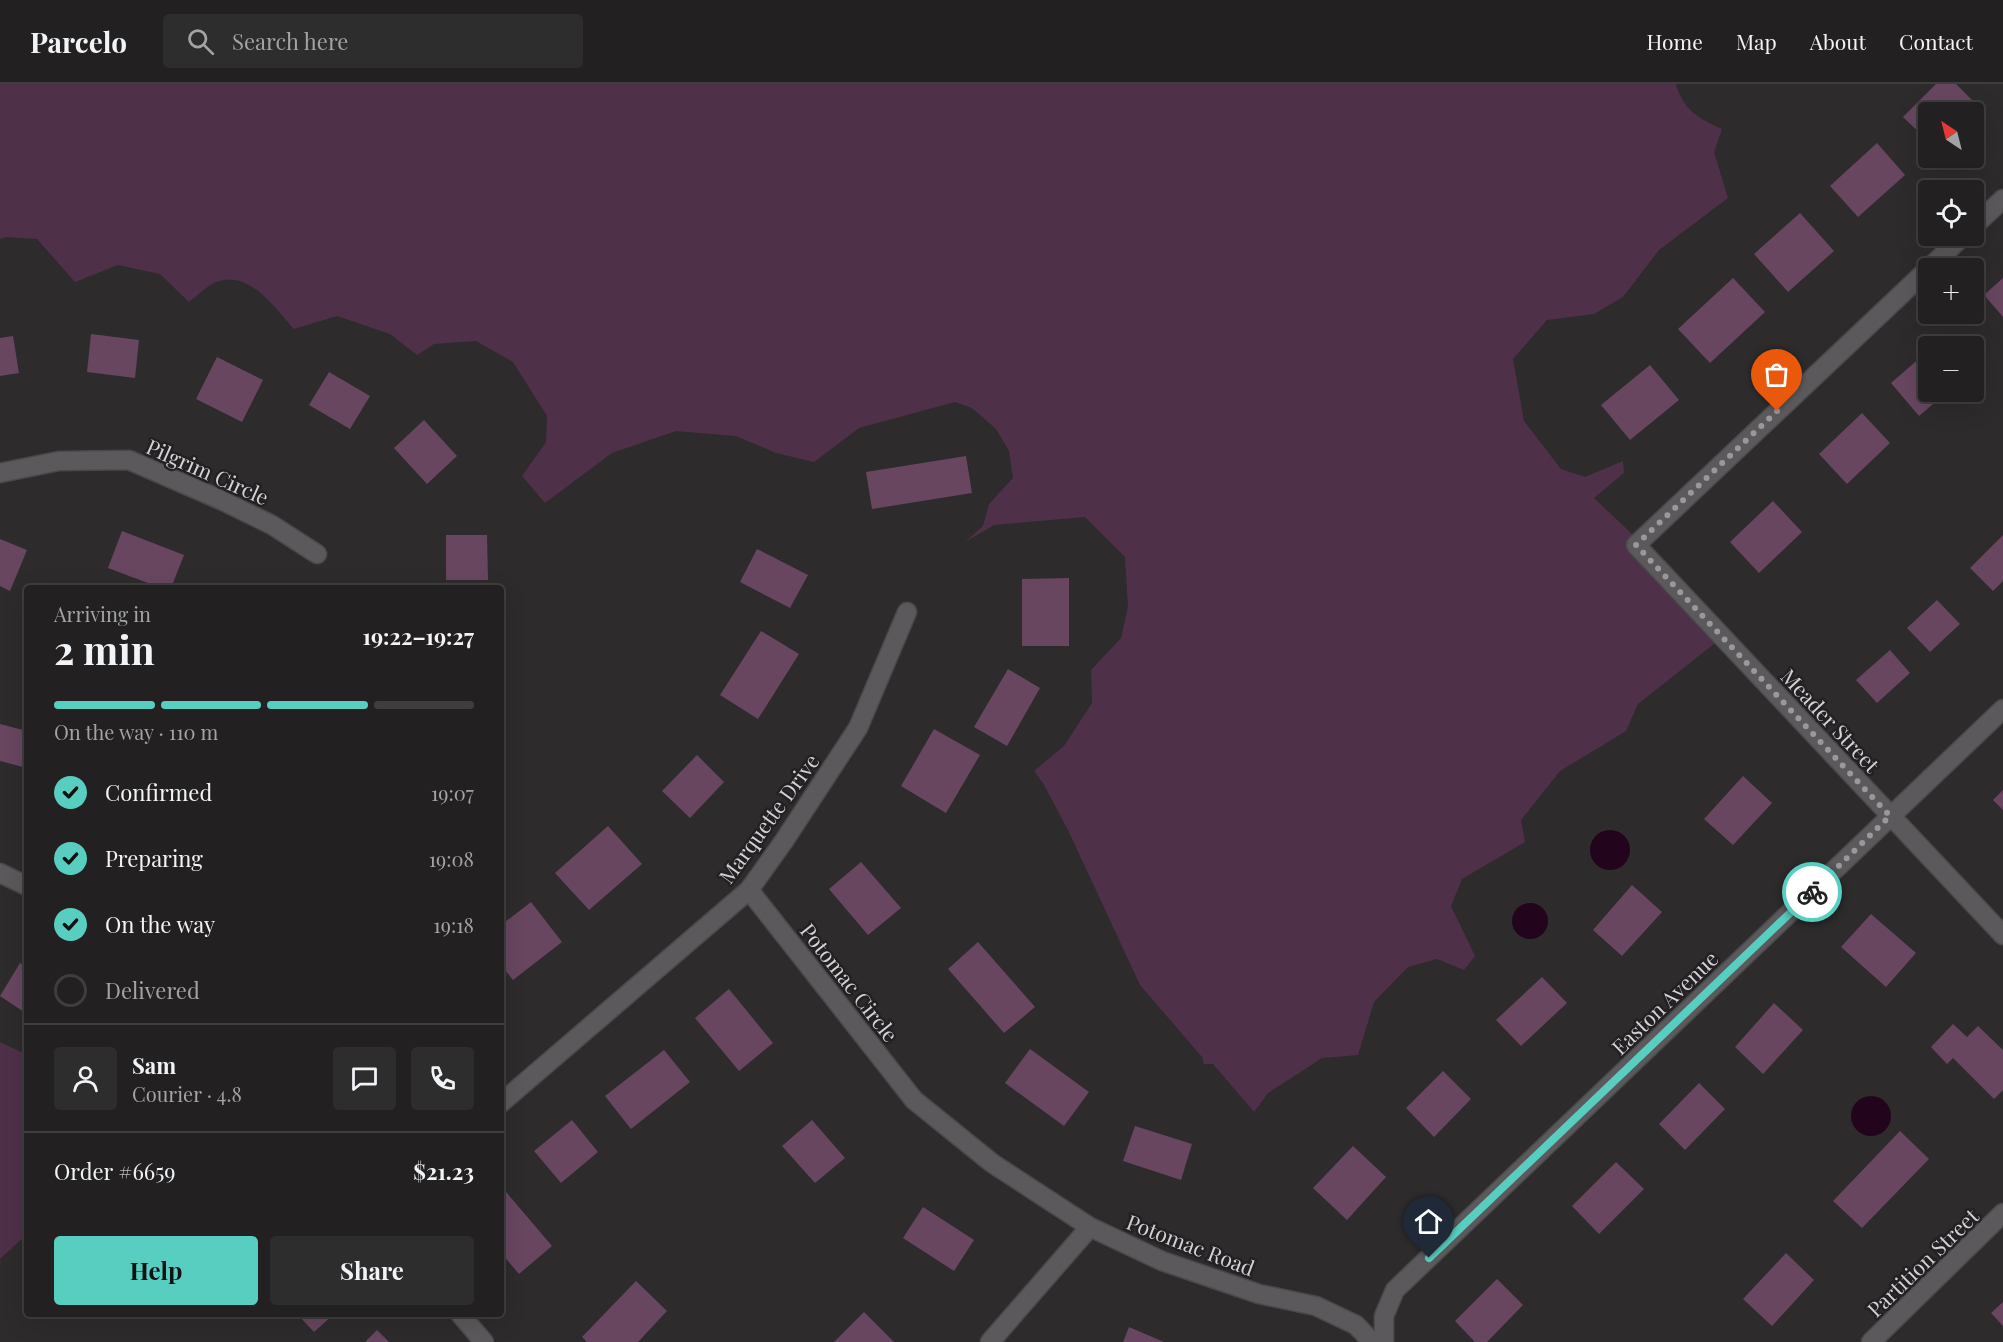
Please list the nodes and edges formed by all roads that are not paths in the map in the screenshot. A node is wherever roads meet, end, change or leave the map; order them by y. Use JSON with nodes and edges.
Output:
{"nodes":[{"id":1,"x":2003,"y":199,"type":"edge"},
{"id":2,"x":1984,"y":217,"type":"edge"},
{"id":3,"x":1953,"y":246,"type":"edge"},
{"id":4,"x":0,"y":473,"type":"edge"},
{"id":5,"x":317,"y":554,"type":"dead end"},
{"id":6,"x":907,"y":612,"type":"dead end"},
{"id":7,"x":2003,"y":709,"type":"edge"},
{"id":8,"x":1890,"y":816,"type":"junction"},
{"id":9,"x":0,"y":873,"type":"edge"},
{"id":10,"x":24,"y":885,"type":"edge"},
{"id":11,"x":749,"y":890,"type":"junction"},
{"id":12,"x":2003,"y":934,"type":"edge"},
{"id":13,"x":504,"y":1100,"type":"edge"},
{"id":14,"x":916,"y":1102,"type":"joint"},
{"id":15,"x":2003,"y":1213,"type":"edge"},
{"id":16,"x":1090,"y":1227,"type":"junction"},
{"id":17,"x":463,"y":1317,"type":"edge"},
{"id":18,"x":484,"y":1342,"type":"edge"},
{"id":19,"x":990,"y":1342,"type":"edge"},
{"id":20,"x":1372,"y":1342,"type":"edge"},
{"id":21,"x":1384,"y":1342,"type":"edge"},
{"id":22,"x":1871,"y":1342,"type":"edge"}],
"edges":[{"from":1,"to":2,"type":"street"},
{"from":3,"to":8,"type":"street","name":"Meader Street"},
{"from":4,"to":5,"type":"street","name":"Pilgrim Circle"},
{"from":6,"to":11,"type":"street","name":"Marquette Drive"},
{"from":7,"to":8,"type":"street","name":"Easton Avenue"},
{"from":8,"to":12,"type":"street","name":"Meader Street"},
{"from":8,"to":21,"type":"street","name":"Easton Avenue"},
{"from":9,"to":10,"type":"street"},
{"from":11,"to":13,"type":"street","name":"Marquette Drive"},
{"from":11,"to":14,"type":"street","name":"Potomac Circle"},
{"from":14,"to":16,"type":"street","name":"Potomac Road"},
{"from":15,"to":22,"type":"street","name":"Partition Street"},
{"from":16,"to":19,"type":"street"},
{"from":16,"to":20,"type":"street","name":"Potomac Road"},
{"from":17,"to":18,"type":"street"}]}
